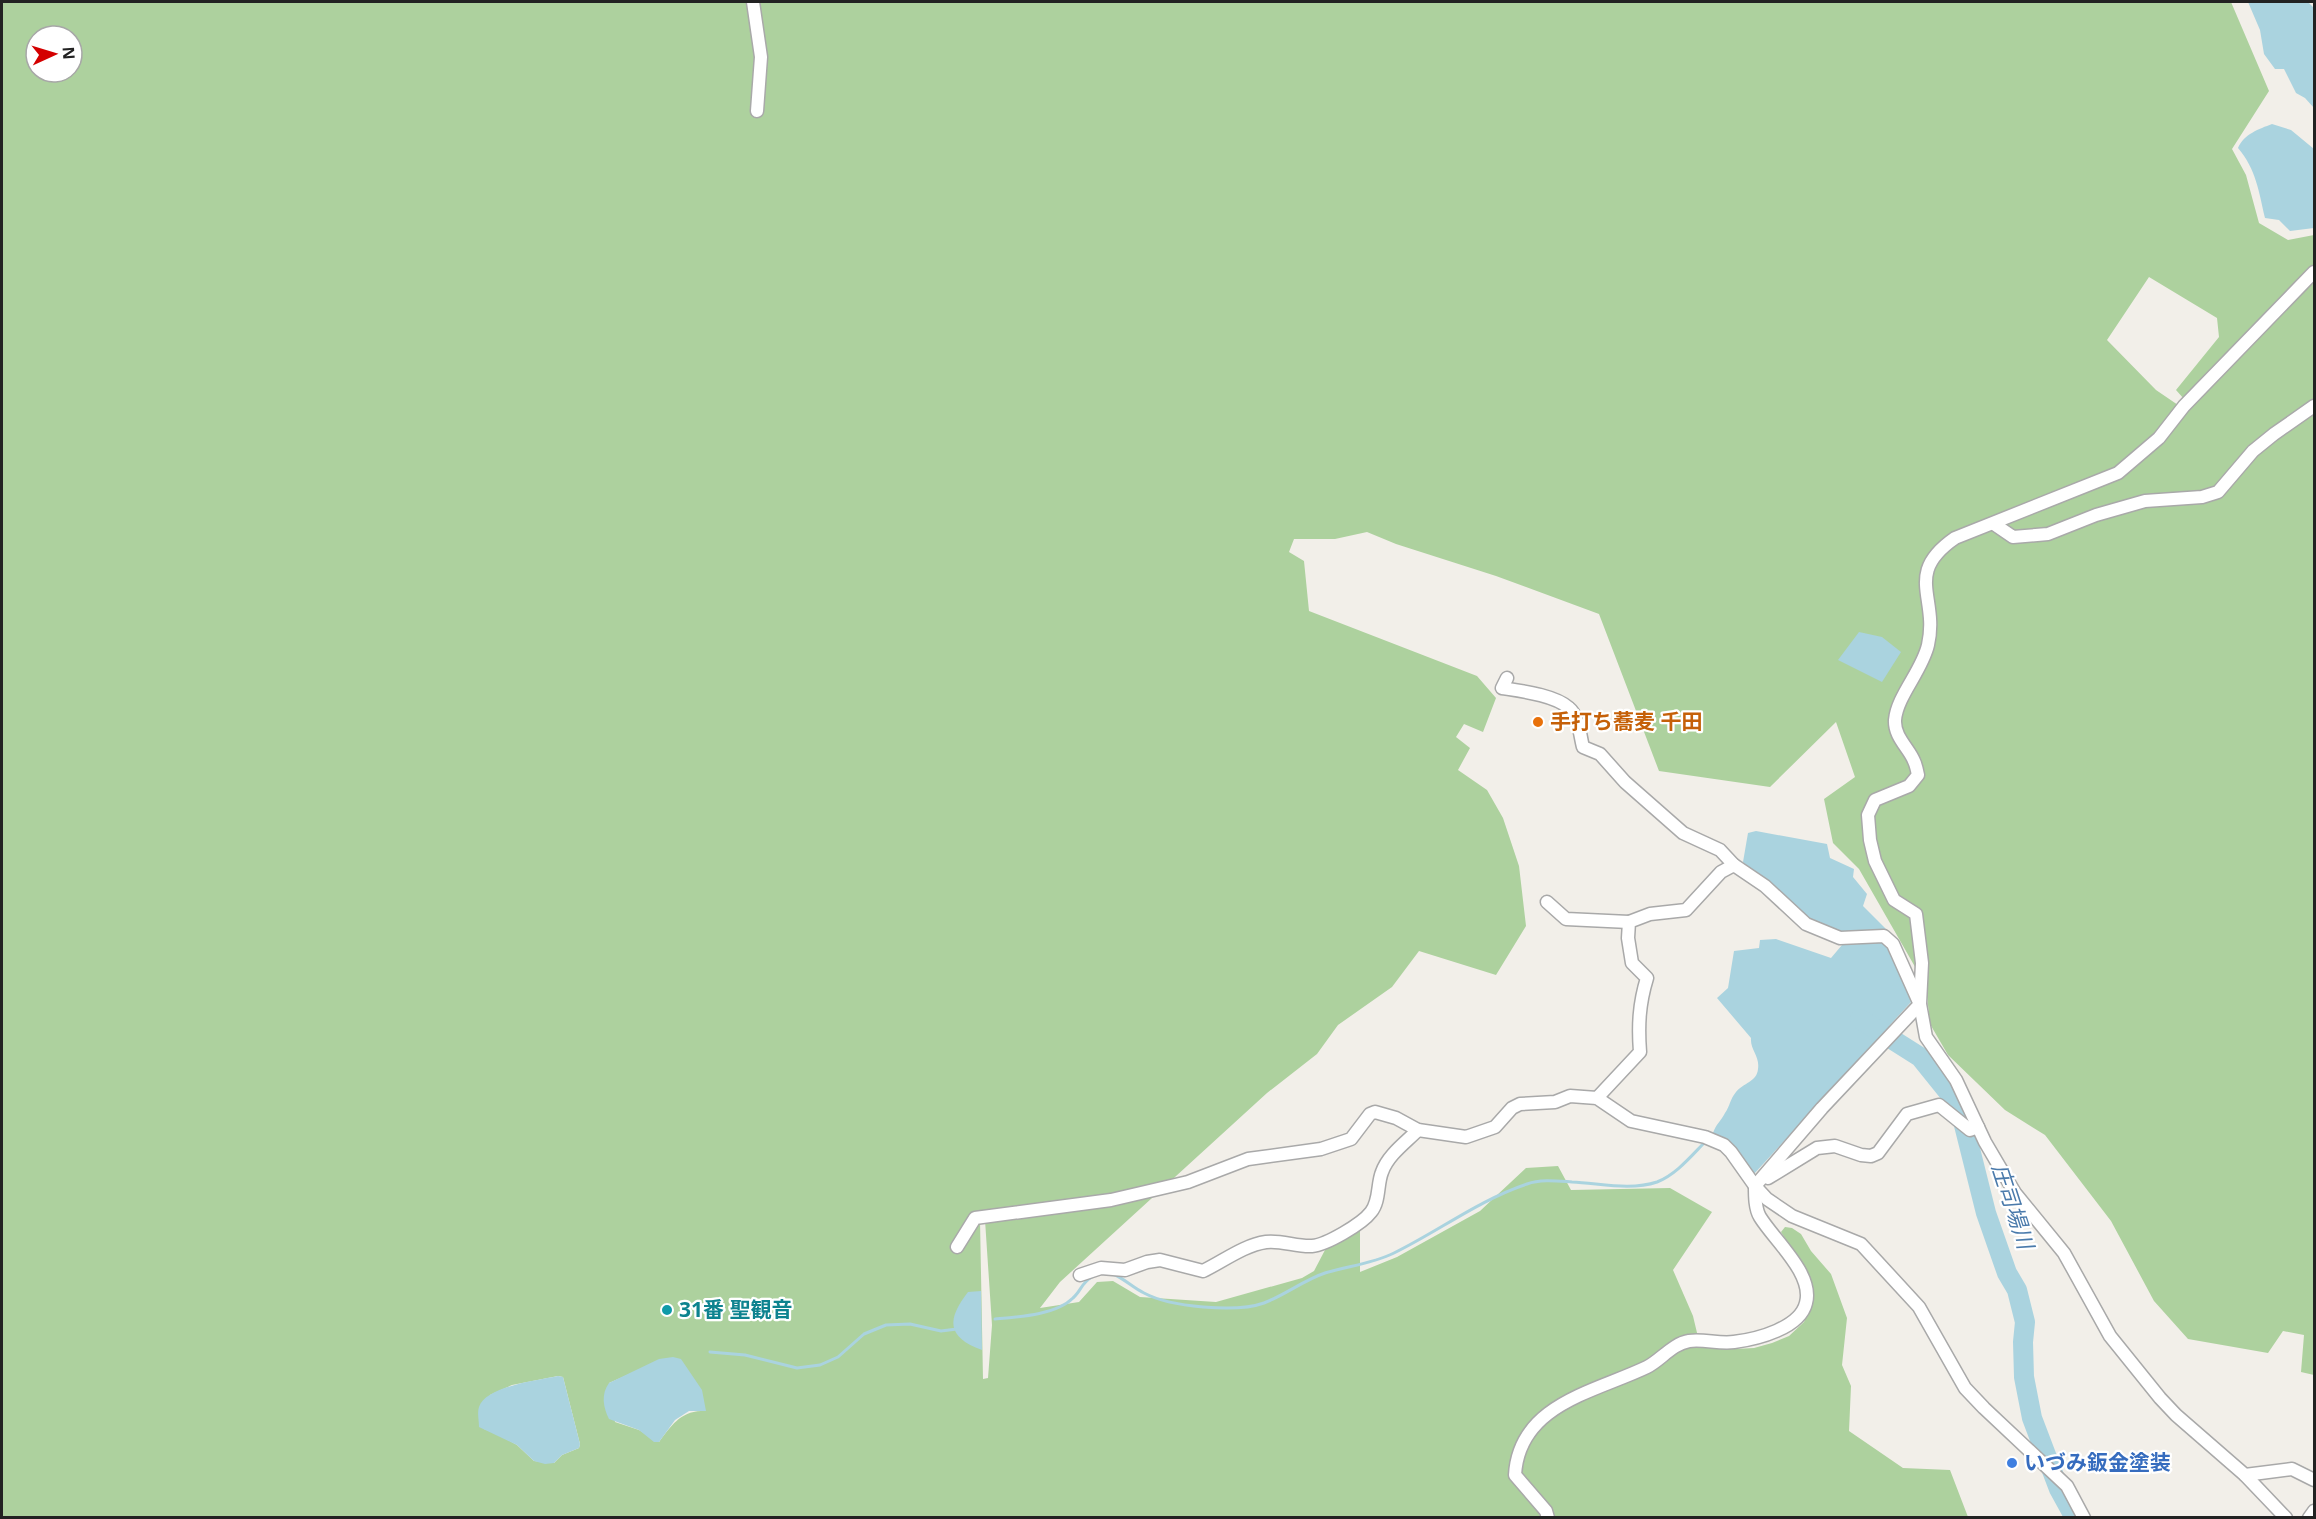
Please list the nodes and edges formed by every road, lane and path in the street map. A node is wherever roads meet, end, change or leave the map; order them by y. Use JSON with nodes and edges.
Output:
{"nodes":[{"id":1,"x":753,"y":2,"type":"edge"},
{"id":2,"x":757,"y":111,"type":"dead end"},
{"id":3,"x":2314,"y":272,"type":"edge"},
{"id":4,"x":2314,"y":406,"type":"edge"},
{"id":5,"x":1994,"y":524,"type":"junction"},
{"id":6,"x":1507,"y":678,"type":"dead end"},
{"id":7,"x":1734,"y":865,"type":"junction"},
{"id":8,"x":1547,"y":902,"type":"dead end"},
{"id":9,"x":1629,"y":922,"type":"junction"},
{"id":10,"x":1920,"y":1004,"type":"junction"},
{"id":11,"x":1597,"y":1098,"type":"junction"},
{"id":12,"x":1978,"y":1127,"type":"junction"},
{"id":13,"x":1418,"y":1130,"type":"junction"},
{"id":14,"x":1755,"y":1186,"type":"junction"},
{"id":15,"x":957,"y":1247,"type":"dead end"},
{"id":16,"x":1080,"y":1275,"type":"dead end"},
{"id":17,"x":2245,"y":1475,"type":"junction"},
{"id":18,"x":2314,"y":1480,"type":"edge"},
{"id":19,"x":2314,"y":1511,"type":"edge"},
{"id":20,"x":1548,"y":1518,"type":"edge"},
{"id":21,"x":2084,"y":1518,"type":"edge"},
{"id":22,"x":2286,"y":1518,"type":"edge"},
{"id":23,"x":2309,"y":1518,"type":"edge"}],
"edges":[{"from":1,"to":2,"type":"street"},
{"from":3,"to":5,"type":"street"},
{"from":4,"to":5,"type":"street"},
{"from":5,"to":10,"type":"street"},
{"from":6,"to":7,"type":"street"},
{"from":7,"to":9,"type":"street"},
{"from":7,"to":10,"type":"street"},
{"from":8,"to":9,"type":"street"},
{"from":9,"to":11,"type":"street"},
{"from":10,"to":12,"type":"street"},
{"from":10,"to":14,"type":"street"},
{"from":11,"to":13,"type":"street"},
{"from":11,"to":14,"type":"street"},
{"from":12,"to":14,"type":"street"},
{"from":12,"to":17,"type":"street"},
{"from":13,"to":15,"type":"street"},
{"from":13,"to":16,"type":"street"},
{"from":14,"to":20,"type":"street"},
{"from":14,"to":21,"type":"street"},
{"from":17,"to":18,"type":"street"},
{"from":17,"to":22,"type":"street"},
{"from":19,"to":23,"type":"street"}]}
